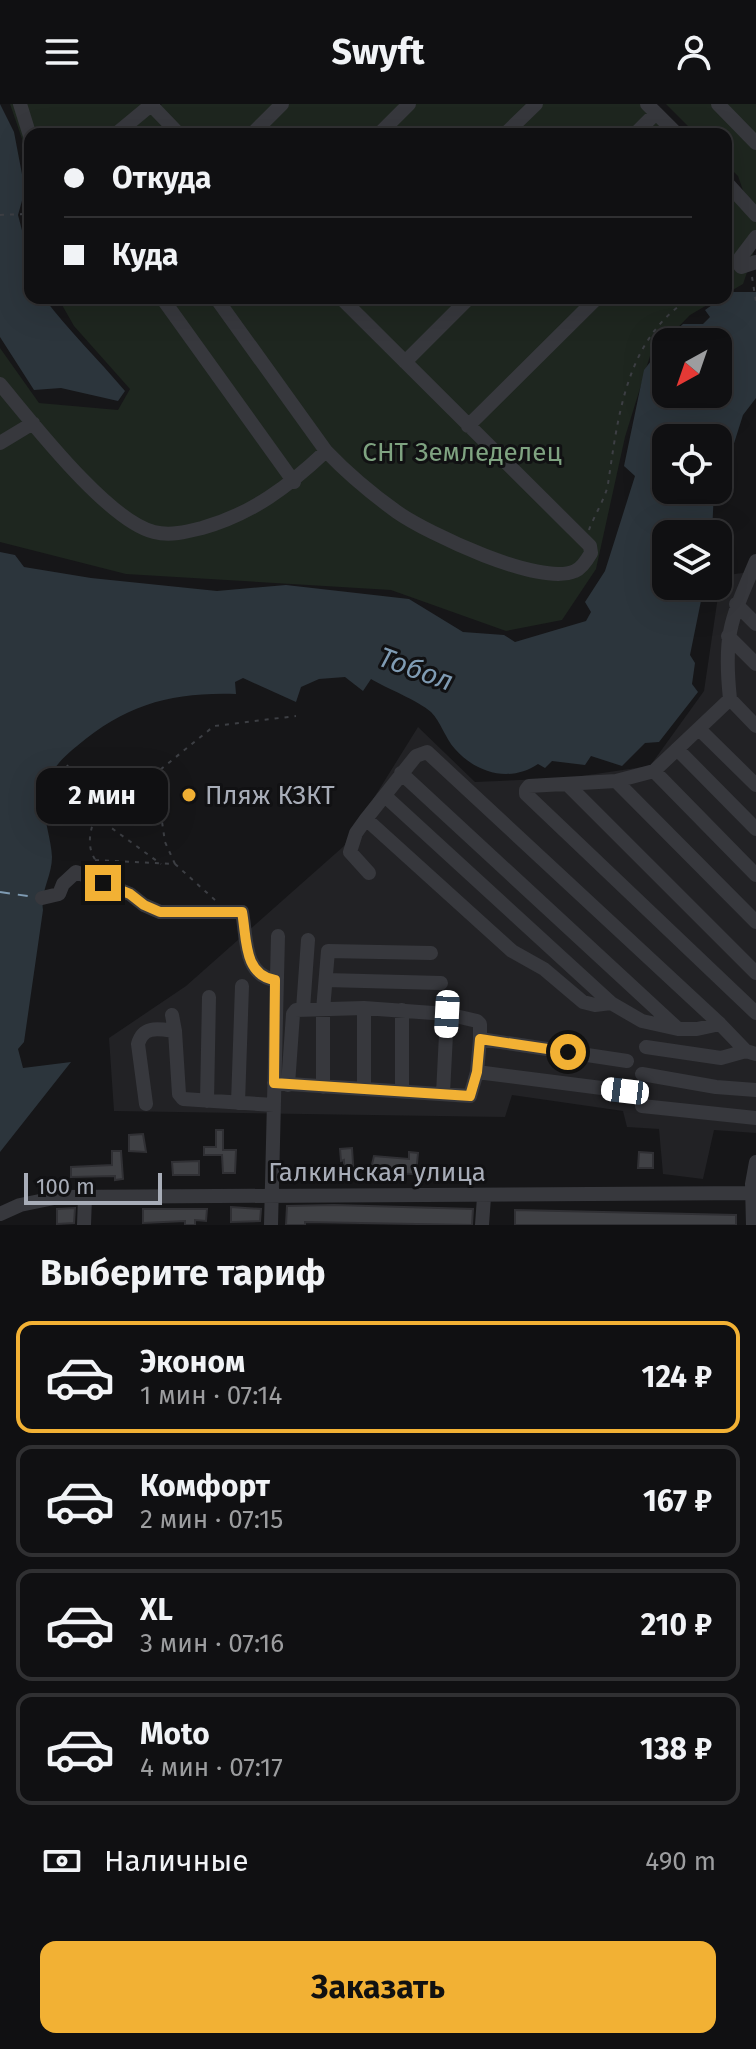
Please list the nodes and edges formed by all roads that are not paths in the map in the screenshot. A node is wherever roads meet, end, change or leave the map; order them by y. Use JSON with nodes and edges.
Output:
{"nodes":[{"id":1,"x":20,"y":104,"type":"edge"},
{"id":2,"x":151,"y":104,"type":"edge"},
{"id":3,"x":282,"y":104,"type":"edge"},
{"id":4,"x":409,"y":104,"type":"edge"},
{"id":5,"x":536,"y":104,"type":"edge"},
{"id":6,"x":718,"y":104,"type":"edge"},
{"id":7,"x":651,"y":108,"type":"edge"},
{"id":8,"x":28,"y":128,"type":"edge"},
{"id":9,"x":123,"y":128,"type":"edge"},
{"id":10,"x":173,"y":128,"type":"edge"},
{"id":11,"x":258,"y":128,"type":"edge"},
{"id":12,"x":385,"y":128,"type":"edge"},
{"id":13,"x":511,"y":128,"type":"edge"},
{"id":14,"x":639,"y":128,"type":"edge"},
{"id":15,"x":671,"y":128,"type":"edge"},
{"id":16,"x":756,"y":143,"type":"edge"},
{"id":17,"x":732,"y":189,"type":"edge"},
{"id":18,"x":756,"y":215,"type":"edge"},
{"id":19,"x":756,"y":237,"type":"edge"},
{"id":20,"x":753,"y":263,"type":"edge"},
{"id":21,"x":166,"y":304,"type":"edge"},
{"id":22,"x":220,"y":304,"type":"edge"},
{"id":23,"x":348,"y":304,"type":"edge"},
{"id":24,"x":463,"y":304,"type":"edge"},
{"id":25,"x":591,"y":304,"type":"edge"},
{"id":26,"x":405,"y":362,"type":"junction"},
{"id":27,"x":0,"y":384,"type":"edge"},
{"id":28,"x":33,"y":423,"type":"junction"},
{"id":29,"x":468,"y":426,"type":"junction"},
{"id":30,"x":0,"y":443,"type":"edge"},
{"id":31,"x":326,"y":451,"type":"junction"},
{"id":32,"x":294,"y":482,"type":"junction"},
{"id":33,"x":756,"y":561,"type":"edge"},
{"id":34,"x":753,"y":580,"type":"edge"},
{"id":35,"x":736,"y":604,"type":"junction"},
{"id":36,"x":756,"y":624,"type":"edge"},
{"id":37,"x":728,"y":636,"type":"junction"},
{"id":38,"x":756,"y":664,"type":"edge"},
{"id":39,"x":730,"y":699,"type":"junction"},
{"id":40,"x":756,"y":726,"type":"edge"},
{"id":41,"x":699,"y":729,"type":"junction"},
{"id":42,"x":677,"y":749,"type":"junction"},
{"id":43,"x":654,"y":771,"type":"junction"},
{"id":44,"x":401,"y":773,"type":"junction"},
{"id":45,"x":616,"y":781,"type":"junction"},
{"id":46,"x":568,"y":785,"type":"junction"},
{"id":47,"x":756,"y":785,"type":"edge"},
{"id":48,"x":385,"y":796,"type":"junction"},
{"id":49,"x":366,"y":819,"type":"junction"},
{"id":50,"x":756,"y":829,"type":"edge"},
{"id":51,"x":369,"y":873,"type":"dead end"},
{"id":52,"x":756,"y":875,"type":"edge"},
{"id":53,"x":42,"y":898,"type":"dead end"},
{"id":54,"x":756,"y":922,"type":"edge"},
{"id":55,"x":278,"y":936,"type":"dead end"},
{"id":56,"x":308,"y":940,"type":"dead end"},
{"id":57,"x":431,"y":953,"type":"dead end"},
{"id":58,"x":756,"y":973,"type":"edge"},
{"id":59,"x":275,"y":980,"type":"junction"},
{"id":60,"x":326,"y":980,"type":"junction"},
{"id":61,"x":441,"y":983,"type":"dead end"},
{"id":62,"x":242,"y":986,"type":"dead end"},
{"id":63,"x":209,"y":997,"type":"dead end"},
{"id":64,"x":611,"y":1003,"type":"junction"},
{"id":65,"x":364,"y":1008,"type":"junction"},
{"id":66,"x":303,"y":1009,"type":"junction"},
{"id":67,"x":323,"y":1010,"type":"junction"},
{"id":68,"x":402,"y":1010,"type":"junction"},
{"id":69,"x":756,"y":1013,"type":"edge"},
{"id":70,"x":447,"y":1014,"type":"junction"},
{"id":71,"x":172,"y":1015,"type":"dead end"},
{"id":72,"x":720,"y":1024,"type":"junction"},
{"id":73,"x":678,"y":1029,"type":"junction"},
{"id":74,"x":175,"y":1031,"type":"junction"},
{"id":75,"x":480,"y":1039,"type":"junction"},
{"id":76,"x":646,"y":1047,"type":"dead end"},
{"id":77,"x":751,"y":1052,"type":"edge"},
{"id":78,"x":721,"y":1058,"type":"junction"},
{"id":79,"x":627,"y":1061,"type":"dead end"},
{"id":80,"x":477,"y":1072,"type":"junction"},
{"id":81,"x":642,"y":1074,"type":"dead end"},
{"id":82,"x":281,"y":1084,"type":"junction"},
{"id":83,"x":323,"y":1087,"type":"junction"},
{"id":84,"x":716,"y":1087,"type":"junction"},
{"id":85,"x":364,"y":1089,"type":"junction"},
{"id":86,"x":756,"y":1090,"type":"edge"},
{"id":87,"x":402,"y":1091,"type":"junction"},
{"id":88,"x":625,"y":1091,"type":"dead end"},
{"id":89,"x":443,"y":1094,"type":"junction"},
{"id":90,"x":207,"y":1101,"type":"junction"},
{"id":91,"x":238,"y":1103,"type":"junction"},
{"id":92,"x":146,"y":1104,"type":"dead end"},
{"id":93,"x":274,"y":1105,"type":"junction"},
{"id":94,"x":642,"y":1106,"type":"dead end"},
{"id":95,"x":756,"y":1118,"type":"edge"},
{"id":96,"x":756,"y":1162,"type":"edge"},
{"id":97,"x":754,"y":1192,"type":"edge"},
{"id":98,"x":271,"y":1195,"type":"junction"},
{"id":99,"x":85,"y":1197,"type":"junction"},
{"id":100,"x":484,"y":1197,"type":"junction"},
{"id":101,"x":0,"y":1214,"type":"edge"},
{"id":102,"x":84,"y":1225,"type":"edge"},
{"id":103,"x":271,"y":1225,"type":"edge"},
{"id":104,"x":482,"y":1225,"type":"edge"},
{"id":105,"x":753,"y":1225,"type":"edge"}],
"edges":[{"from":1,"to":8,"type":"street"},
{"from":2,"to":9,"type":"street"},
{"from":2,"to":10,"type":"street"},
{"from":3,"to":11,"type":"street"},
{"from":4,"to":12,"type":"street"},
{"from":5,"to":13,"type":"street"},
{"from":6,"to":16,"type":"street"},
{"from":7,"to":14,"type":"street"},
{"from":7,"to":15,"type":"street"},
{"from":17,"to":18,"type":"street"},
{"from":19,"to":20,"type":"street"},
{"from":21,"to":32,"type":"street"},
{"from":22,"to":31,"type":"street"},
{"from":23,"to":26,"type":"street"},
{"from":24,"to":26,"type":"street"},
{"from":25,"to":29,"type":"street"},
{"from":26,"to":29,"type":"street"},
{"from":27,"to":28,"type":"street"},
{"from":28,"to":30,"type":"street"},
{"from":28,"to":32,"type":"street"},
{"from":29,"to":31,"type":"street"},
{"from":31,"to":32,"type":"street"},
{"from":33,"to":34,"type":"street"},
{"from":34,"to":35,"type":"street"},
{"from":35,"to":36,"type":"street"},
{"from":35,"to":37,"type":"street"},
{"from":37,"to":38,"type":"street"},
{"from":37,"to":39,"type":"street"},
{"from":39,"to":40,"type":"street"},
{"from":39,"to":41,"type":"street"},
{"from":41,"to":42,"type":"street"},
{"from":41,"to":47,"type":"street"},
{"from":42,"to":43,"type":"street"},
{"from":42,"to":50,"type":"street"},
{"from":43,"to":45,"type":"street"},
{"from":43,"to":52,"type":"street"},
{"from":44,"to":48,"type":"street"},
{"from":44,"to":72,"type":"street"},
{"from":44,"to":73,"type":"street"},
{"from":45,"to":46,"type":"street"},
{"from":45,"to":54,"type":"street"},
{"from":46,"to":58,"type":"street"},
{"from":46,"to":69,"type":"street"},
{"from":48,"to":49,"type":"street"},
{"from":48,"to":64,"type":"street"},
{"from":49,"to":51,"type":"street"},
{"from":49,"to":64,"type":"street"},
{"from":53,"to":59,"type":"street"},
{"from":55,"to":59,"type":"street"},
{"from":56,"to":66,"type":"street"},
{"from":57,"to":60,"type":"street"},
{"from":59,"to":82,"type":"street"},
{"from":60,"to":61,"type":"street"},
{"from":60,"to":67,"type":"street"},
{"from":62,"to":91,"type":"street"},
{"from":63,"to":90,"type":"street"},
{"from":64,"to":73,"type":"street"},
{"from":65,"to":67,"type":"street"},
{"from":65,"to":68,"type":"street"},
{"from":65,"to":85,"type":"street"},
{"from":66,"to":67,"type":"street"},
{"from":66,"to":82,"type":"street"},
{"from":67,"to":83,"type":"street"},
{"from":68,"to":70,"type":"street"},
{"from":68,"to":87,"type":"street"},
{"from":70,"to":75,"type":"street"},
{"from":70,"to":89,"type":"street"},
{"from":71,"to":74,"type":"street"},
{"from":72,"to":73,"type":"street"},
{"from":72,"to":77,"type":"street"},
{"from":74,"to":90,"type":"street"},
{"from":74,"to":92,"type":"street"},
{"from":75,"to":79,"type":"street"},
{"from":75,"to":80,"type":"street"},
{"from":76,"to":78,"type":"street"},
{"from":77,"to":78,"type":"street"},
{"from":78,"to":84,"type":"street"},
{"from":80,"to":88,"type":"street"},
{"from":80,"to":89,"type":"street"},
{"from":81,"to":84,"type":"street"},
{"from":82,"to":83,"type":"street"},
{"from":82,"to":93,"type":"street"},
{"from":83,"to":85,"type":"street"},
{"from":84,"to":86,"type":"street"},
{"from":85,"to":87,"type":"street"},
{"from":87,"to":89,"type":"street"},
{"from":90,"to":91,"type":"street"},
{"from":91,"to":93,"type":"street"},
{"from":93,"to":98,"type":"street"},
{"from":94,"to":95,"type":"street"},
{"from":96,"to":97,"type":"street"},
{"from":97,"to":100,"type":"street","name":"Галкинская улица"},
{"from":97,"to":105,"type":"street"},
{"from":98,"to":99,"type":"street","name":"Галкинская улица"},
{"from":98,"to":100,"type":"street","name":"Галкинская улица"},
{"from":98,"to":103,"type":"street"},
{"from":99,"to":101,"type":"street","name":"Галкинская улица"},
{"from":99,"to":102,"type":"street"},
{"from":100,"to":104,"type":"street"}]}
